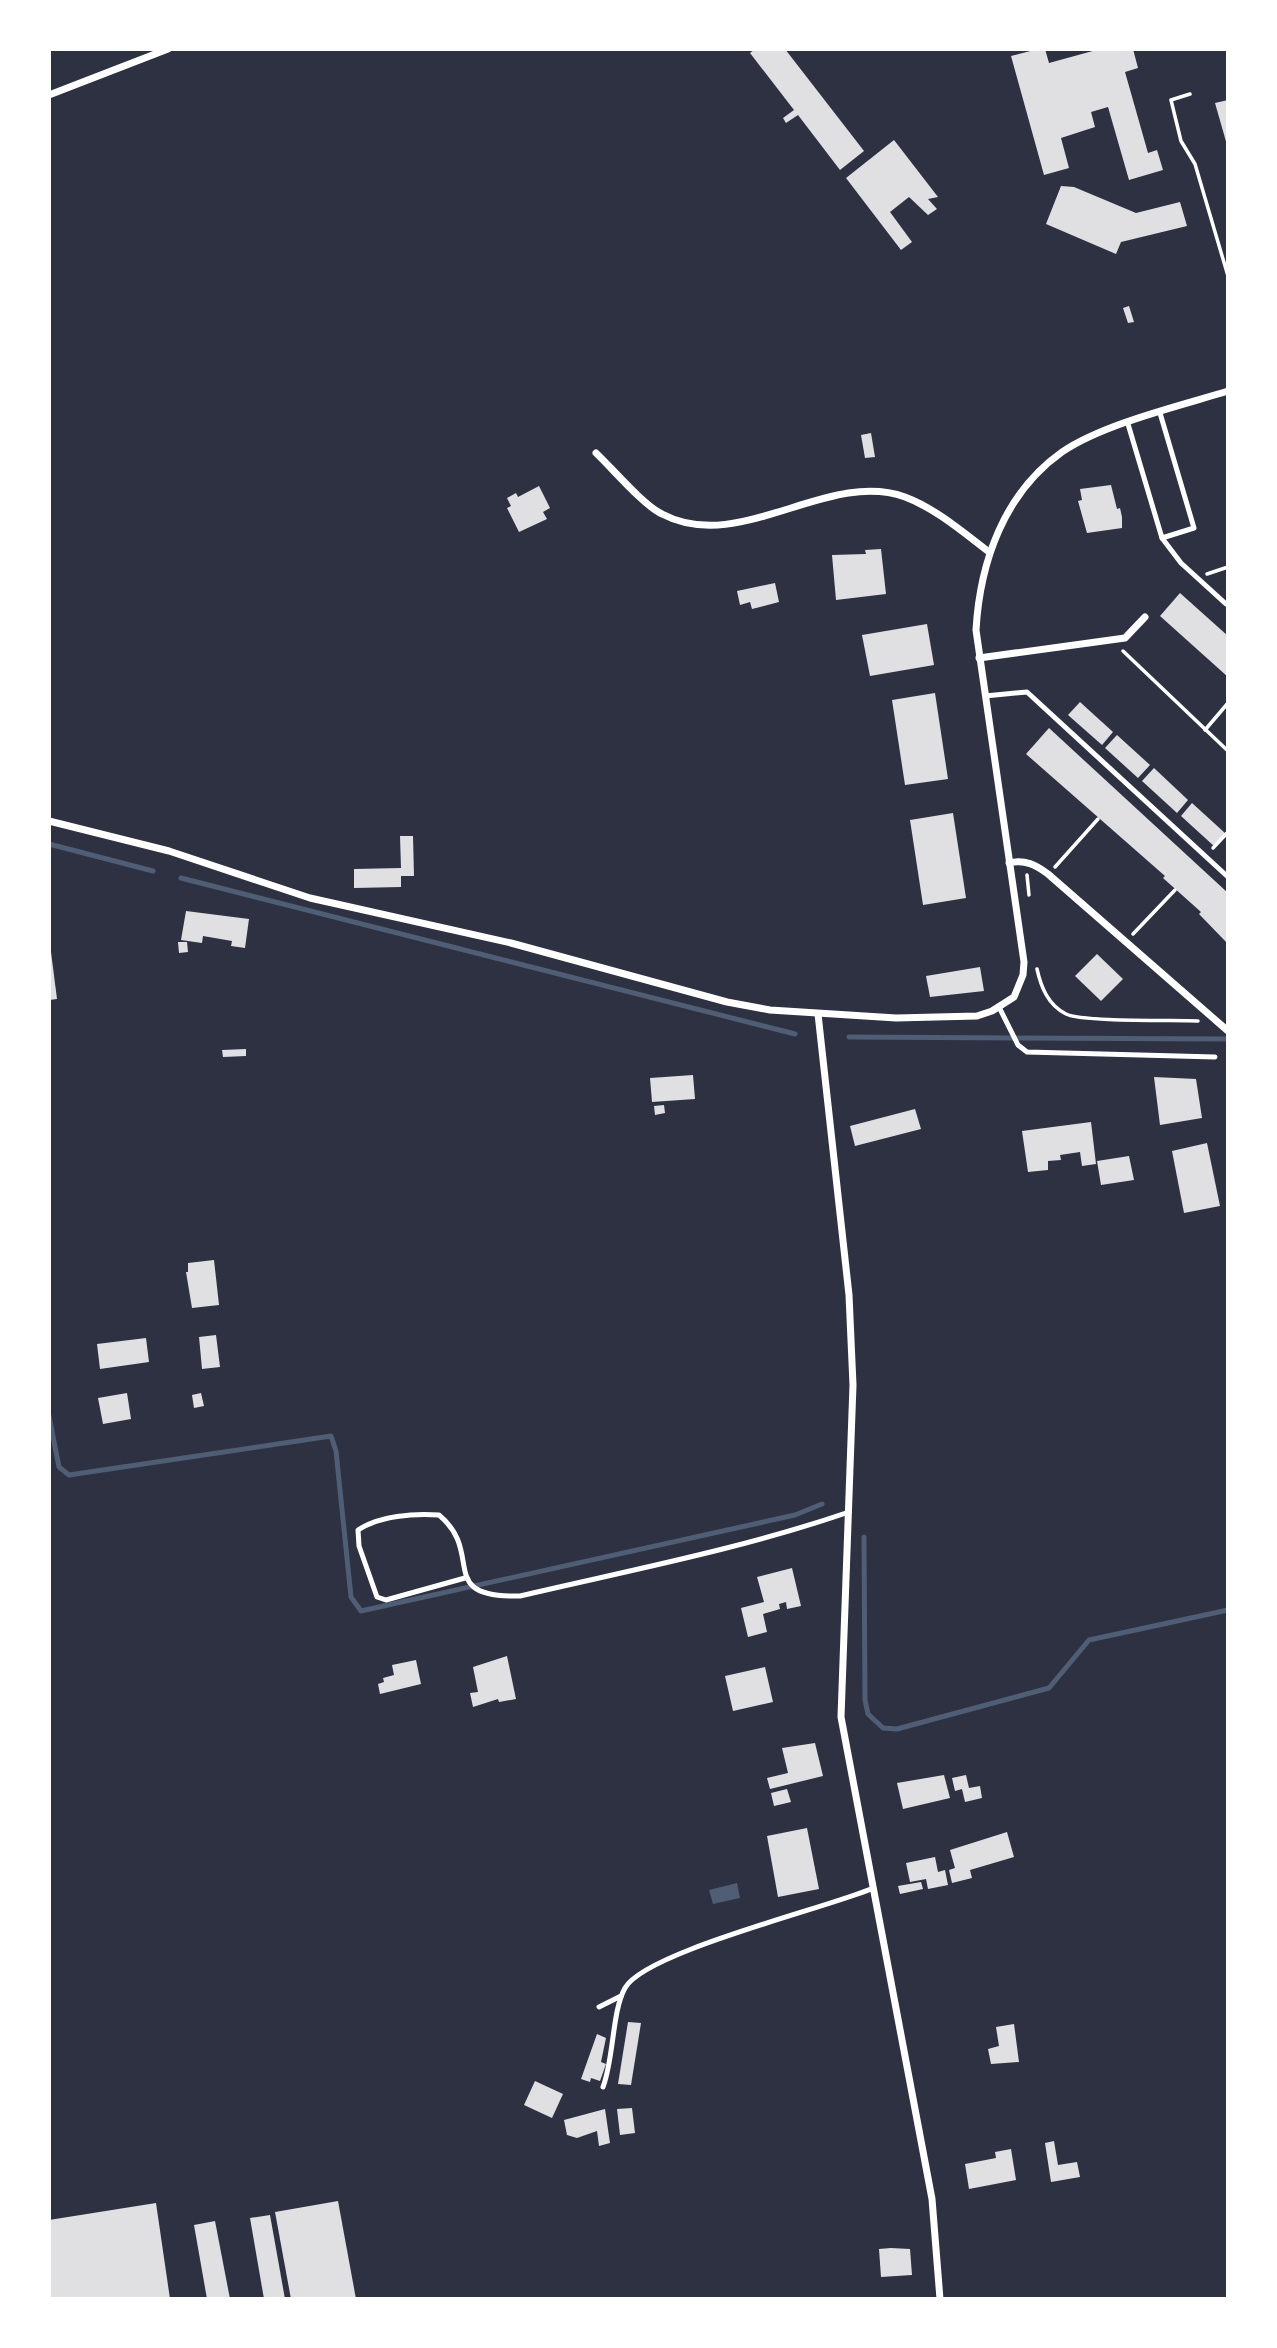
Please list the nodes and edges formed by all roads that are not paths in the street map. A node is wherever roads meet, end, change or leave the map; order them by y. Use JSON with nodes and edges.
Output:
{"nodes":[{"id":1,"x":168,"y":49,"type":"edge"},
{"id":2,"x":49,"y":95,"type":"edge"},
{"id":3,"x":1228,"y":391,"type":"edge"},
{"id":4,"x":1160,"y":413,"type":"junction"},
{"id":5,"x":1128,"y":424,"type":"junction"},
{"id":6,"x":596,"y":453,"type":"dead end"},
{"id":7,"x":1162,"y":538,"type":"junction"},
{"id":8,"x":989,"y":552,"type":"junction"},
{"id":9,"x":1226,"y":604,"type":"dead end"},
{"id":10,"x":1145,"y":617,"type":"dead end"},
{"id":11,"x":979,"y":658,"type":"junction"},
{"id":12,"x":985,"y":696,"type":"junction"},
{"id":13,"x":49,"y":821,"type":"edge"},
{"id":14,"x":1009,"y":863,"type":"junction"},
{"id":15,"x":1228,"y":877,"type":"edge"},
{"id":16,"x":999,"y":1007,"type":"junction"},
{"id":17,"x":818,"y":1014,"type":"junction"},
{"id":18,"x":1228,"y":1031,"type":"edge"},
{"id":19,"x":1214,"y":1058,"type":"dead end"},
{"id":20,"x":849,"y":1512,"type":"junction"},
{"id":21,"x":465,"y":1578,"type":"junction"},
{"id":22,"x":871,"y":1889,"type":"junction"},
{"id":23,"x":621,"y":1996,"type":"junction"},
{"id":24,"x":599,"y":2007,"type":"dead end"},
{"id":25,"x":603,"y":2087,"type":"dead end"},
{"id":26,"x":940,"y":2299,"type":"edge"}],
"edges":[{"from":1,"to":2,"type":"street"},
{"from":3,"to":4,"type":"street"},
{"from":4,"to":5,"type":"street"},
{"from":4,"to":7,"type":"lane"},
{"from":5,"to":7,"type":"lane"},
{"from":5,"to":8,"type":"street"},
{"from":6,"to":8,"type":"street"},
{"from":7,"to":9,"type":"lane"},
{"from":8,"to":11,"type":"street"},
{"from":10,"to":11,"type":"street"},
{"from":11,"to":12,"type":"street"},
{"from":12,"to":14,"type":"street"},
{"from":12,"to":15,"type":"lane"},
{"from":13,"to":17,"type":"street"},
{"from":14,"to":16,"type":"street"},
{"from":14,"to":18,"type":"street"},
{"from":16,"to":17,"type":"street"},
{"from":16,"to":19,"type":"lane"},
{"from":17,"to":20,"type":"street"},
{"from":20,"to":21,"type":"lane"},
{"from":20,"to":22,"type":"street"},
{"from":21,"to":21,"type":"lane"},
{"from":22,"to":23,"type":"lane"},
{"from":22,"to":26,"type":"street"},
{"from":23,"to":24,"type":"lane"},
{"from":23,"to":25,"type":"lane"}]}
